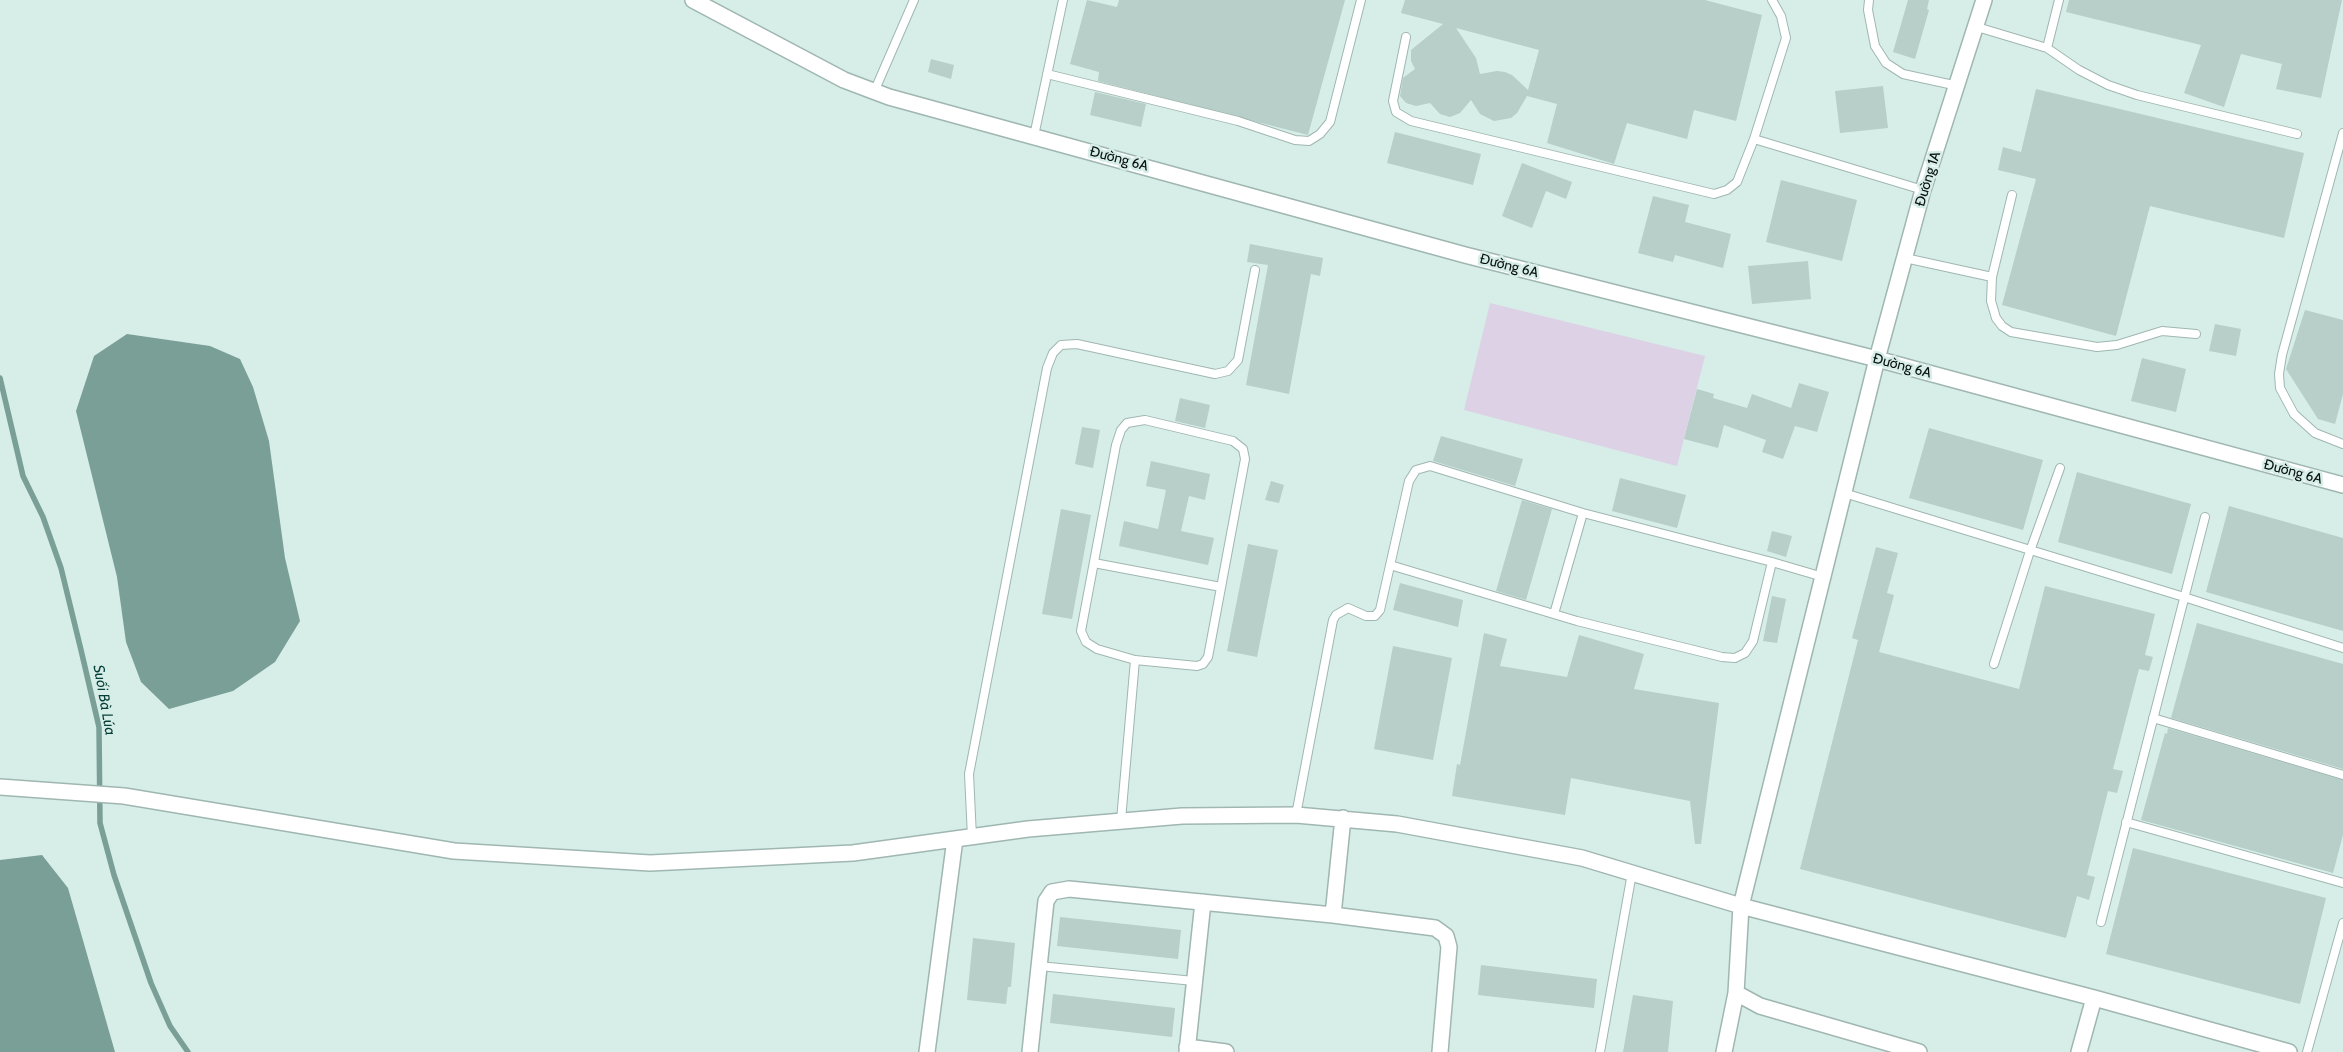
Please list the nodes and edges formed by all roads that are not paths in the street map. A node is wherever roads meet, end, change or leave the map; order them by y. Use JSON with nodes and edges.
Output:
{"nodes":[{"id":1,"x":693,"y":0,"type":"edge"},
{"id":2,"x":914,"y":0,"type":"edge"},
{"id":3,"x":1063,"y":0,"type":"edge"},
{"id":4,"x":1361,"y":0,"type":"edge"},
{"id":5,"x":1772,"y":0,"type":"edge"},
{"id":6,"x":1869,"y":0,"type":"edge"},
{"id":7,"x":1984,"y":0,"type":"edge"},
{"id":8,"x":2059,"y":0,"type":"edge"},
{"id":9,"x":1977,"y":27,"type":"junction"},
{"id":10,"x":1406,"y":37,"type":"dead end"},
{"id":11,"x":2047,"y":48,"type":"junction"},
{"id":12,"x":1047,"y":74,"type":"junction"},
{"id":13,"x":1958,"y":86,"type":"junction"},
{"id":14,"x":874,"y":92,"type":"junction"},
{"id":15,"x":2297,"y":134,"type":"dead end"},
{"id":16,"x":2343,"y":134,"type":"edge"},
{"id":17,"x":1034,"y":136,"type":"junction"},
{"id":18,"x":1754,"y":139,"type":"junction"},
{"id":19,"x":1923,"y":190,"type":"junction"},
{"id":20,"x":2012,"y":195,"type":"dead end"},
{"id":21,"x":1905,"y":258,"type":"junction"},
{"id":22,"x":1255,"y":270,"type":"dead end"},
{"id":23,"x":1992,"y":277,"type":"junction"},
{"id":24,"x":2196,"y":334,"type":"dead end"},
{"id":25,"x":1877,"y":359,"type":"junction"},
{"id":26,"x":2343,"y":444,"type":"edge"},
{"id":27,"x":2060,"y":468,"type":"dead end"},
{"id":28,"x":2343,"y":485,"type":"edge"},
{"id":29,"x":1844,"y":493,"type":"junction"},
{"id":30,"x":1583,"y":513,"type":"junction"},
{"id":31,"x":2205,"y":517,"type":"dead end"},
{"id":32,"x":2030,"y":551,"type":"junction"},
{"id":33,"x":1772,"y":562,"type":"junction"},
{"id":34,"x":1094,"y":564,"type":"junction"},
{"id":35,"x":1390,"y":565,"type":"junction"},
{"id":36,"x":1823,"y":577,"type":"junction"},
{"id":37,"x":1221,"y":587,"type":"junction"},
{"id":38,"x":2184,"y":597,"type":"junction"},
{"id":39,"x":1554,"y":614,"type":"junction"},
{"id":40,"x":2343,"y":648,"type":"edge"},
{"id":41,"x":1135,"y":660,"type":"junction"},
{"id":42,"x":1994,"y":664,"type":"dead end"},
{"id":43,"x":2153,"y":718,"type":"junction"},
{"id":44,"x":2343,"y":775,"type":"edge"},
{"id":45,"x":0,"y":787,"type":"edge"},
{"id":46,"x":1296,"y":815,"type":"junction"},
{"id":47,"x":1343,"y":818,"type":"junction"},
{"id":48,"x":1121,"y":820,"type":"junction"},
{"id":49,"x":2126,"y":822,"type":"junction"},
{"id":50,"x":972,"y":837,"type":"junction"},
{"id":51,"x":955,"y":839,"type":"junction"},
{"id":52,"x":1632,"y":873,"type":"junction"},
{"id":53,"x":2343,"y":883,"type":"edge"},
{"id":54,"x":1203,"y":902,"type":"junction"},
{"id":55,"x":1741,"y":906,"type":"junction"},
{"id":56,"x":1333,"y":915,"type":"junction"},
{"id":57,"x":2101,"y":922,"type":"dead end"},
{"id":58,"x":2343,"y":923,"type":"edge"},
{"id":59,"x":1039,"y":966,"type":"junction"},
{"id":60,"x":1194,"y":981,"type":"junction"},
{"id":61,"x":1736,"y":993,"type":"junction"},
{"id":62,"x":2094,"y":998,"type":"junction"},
{"id":63,"x":1187,"y":1049,"type":"edge"},
{"id":64,"x":926,"y":1052,"type":"edge"},
{"id":65,"x":1030,"y":1052,"type":"edge"},
{"id":66,"x":1226,"y":1052,"type":"edge"},
{"id":67,"x":1440,"y":1052,"type":"edge"},
{"id":68,"x":1600,"y":1052,"type":"edge"},
{"id":69,"x":1724,"y":1052,"type":"edge"},
{"id":70,"x":1916,"y":1052,"type":"edge"},
{"id":71,"x":2079,"y":1052,"type":"edge"},
{"id":72,"x":2289,"y":1052,"type":"edge"},
{"id":73,"x":2307,"y":1052,"type":"edge"}],
"edges":[{"from":1,"to":14,"type":"street","name":"Đường 6A"},
{"from":2,"to":14,"type":"lane"},
{"from":3,"to":12,"type":"lane"},
{"from":4,"to":12,"type":"lane"},
{"from":5,"to":18,"type":"lane"},
{"from":6,"to":13,"type":"lane"},
{"from":7,"to":9,"type":"street","name":"Đường 1A"},
{"from":8,"to":11,"type":"lane"},
{"from":9,"to":11,"type":"lane"},
{"from":9,"to":13,"type":"street","name":"Đường 1A"},
{"from":10,"to":18,"type":"lane"},
{"from":11,"to":15,"type":"lane"},
{"from":12,"to":17,"type":"lane"},
{"from":13,"to":19,"type":"street","name":"Đường 1A"},
{"from":14,"to":17,"type":"street","name":"Đường 6A"},
{"from":16,"to":26,"type":"lane"},
{"from":17,"to":25,"type":"street","name":"Đường 6A"},
{"from":18,"to":19,"type":"lane"},
{"from":19,"to":21,"type":"street","name":"Đường 1A"},
{"from":20,"to":23,"type":"lane"},
{"from":21,"to":23,"type":"lane"},
{"from":21,"to":25,"type":"street","name":"Đường 1A"},
{"from":22,"to":50,"type":"lane"},
{"from":23,"to":24,"type":"lane"},
{"from":25,"to":28,"type":"street","name":"Đường 6A"},
{"from":25,"to":29,"type":"street","name":"Đường 1A"},
{"from":27,"to":32,"type":"lane"},
{"from":29,"to":32,"type":"lane"},
{"from":29,"to":36,"type":"street","name":"Đường 1A"},
{"from":30,"to":33,"type":"lane"},
{"from":30,"to":35,"type":"lane"},
{"from":30,"to":39,"type":"lane"},
{"from":31,"to":38,"type":"lane"},
{"from":32,"to":38,"type":"lane"},
{"from":32,"to":42,"type":"lane"},
{"from":33,"to":36,"type":"lane"},
{"from":33,"to":39,"type":"lane"},
{"from":34,"to":37,"type":"lane"},
{"from":34,"to":37,"type":"lane"},
{"from":34,"to":41,"type":"lane"},
{"from":35,"to":39,"type":"lane"},
{"from":35,"to":46,"type":"lane"},
{"from":36,"to":55,"type":"street","name":"Đường 1A"},
{"from":37,"to":41,"type":"lane"},
{"from":38,"to":40,"type":"lane"},
{"from":38,"to":43,"type":"lane"},
{"from":41,"to":48,"type":"lane"},
{"from":43,"to":44,"type":"lane"},
{"from":43,"to":49,"type":"lane"},
{"from":45,"to":51,"type":"street"},
{"from":46,"to":47,"type":"street"},
{"from":46,"to":48,"type":"street"},
{"from":47,"to":52,"type":"street"},
{"from":47,"to":56,"type":"street"},
{"from":48,"to":50,"type":"street"},
{"from":49,"to":53,"type":"lane"},
{"from":49,"to":57,"type":"lane"},
{"from":50,"to":51,"type":"street"},
{"from":51,"to":64,"type":"street"},
{"from":52,"to":55,"type":"street"},
{"from":52,"to":68,"type":"lane"},
{"from":54,"to":56,"type":"street"},
{"from":54,"to":59,"type":"street"},
{"from":54,"to":60,"type":"street"},
{"from":55,"to":61,"type":"street","name":"Đường 1A"},
{"from":55,"to":62,"type":"street"},
{"from":56,"to":67,"type":"street"},
{"from":58,"to":73,"type":"lane"},
{"from":59,"to":60,"type":"lane"},
{"from":59,"to":65,"type":"street"},
{"from":60,"to":63,"type":"street"},
{"from":61,"to":69,"type":"street","name":"Đường 1A"},
{"from":61,"to":70,"type":"street"},
{"from":62,"to":71,"type":"street"},
{"from":62,"to":72,"type":"street"},
{"from":63,"to":66,"type":"street"}]}
